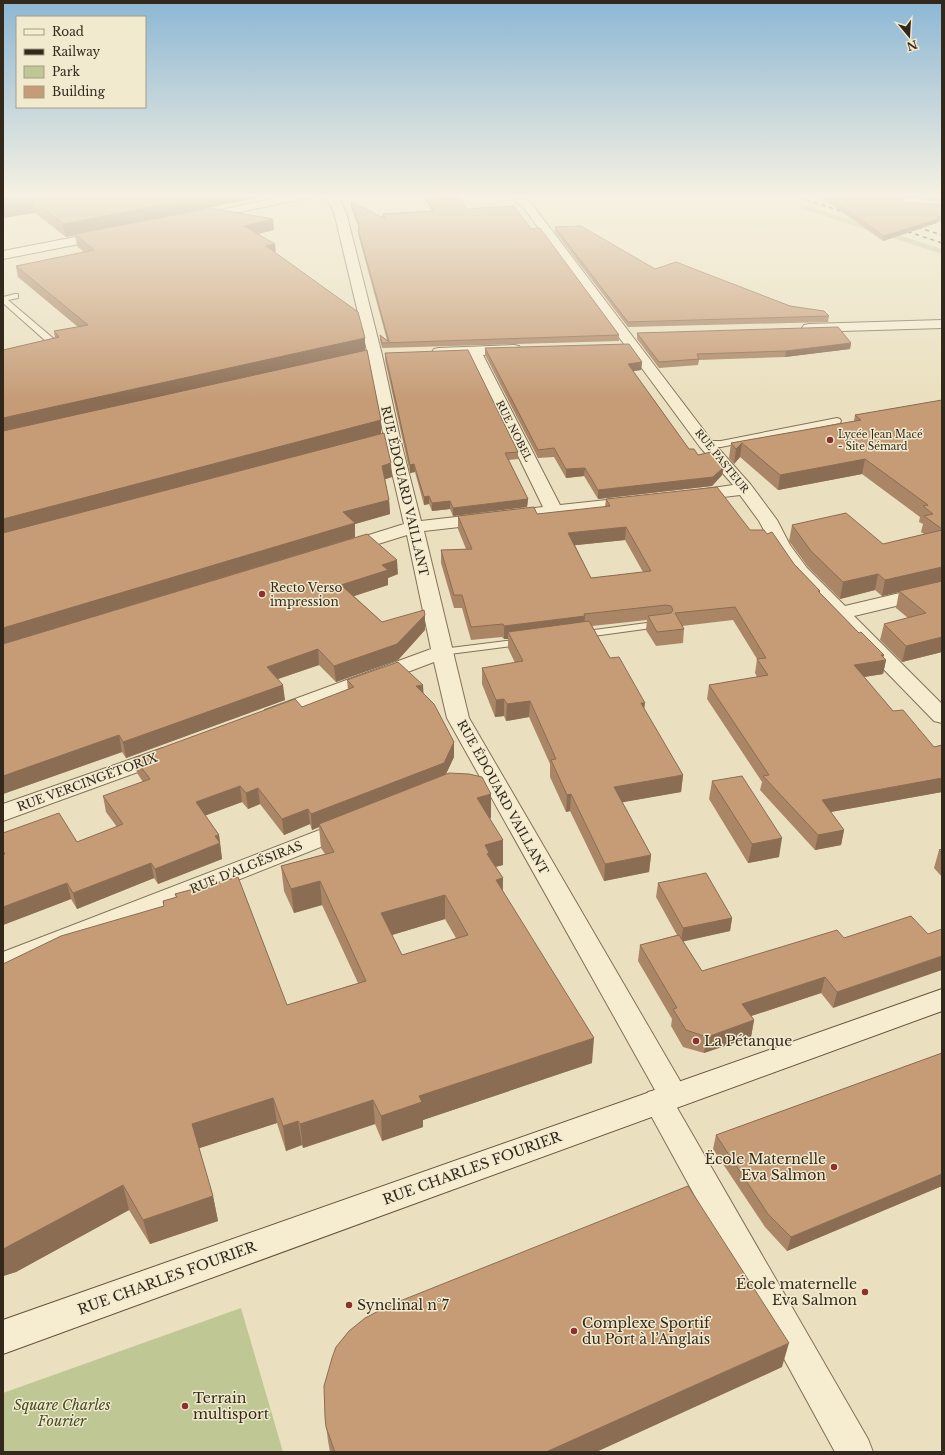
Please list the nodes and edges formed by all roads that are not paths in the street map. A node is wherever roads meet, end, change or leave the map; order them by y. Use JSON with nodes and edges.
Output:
{"nodes":[{"id":1,"x":352,"y":263,"type":"edge"},
{"id":2,"x":570,"y":263,"type":"edge"},
{"id":3,"x":15,"y":296,"type":"dead end"},
{"id":4,"x":942,"y":324,"type":"edge"},
{"id":5,"x":793,"y":329,"type":"edge"},
{"id":6,"x":52,"y":341,"type":"edge"},
{"id":7,"x":527,"y":349,"type":"edge"},
{"id":8,"x":474,"y":350,"type":"junction"},
{"id":9,"x":428,"y":353,"type":"edge"},
{"id":10,"x":837,"y":421,"type":"dead end"},
{"id":11,"x":706,"y":444,"type":"junction"},
{"id":12,"x":745,"y":489,"type":"junction"},
{"id":13,"x":671,"y":498,"type":"edge"},
{"id":14,"x":648,"y":500,"type":"edge"},
{"id":15,"x":554,"y":512,"type":"junction"},
{"id":16,"x":414,"y":527,"type":"junction"},
{"id":17,"x":327,"y":554,"type":"edge"},
{"id":18,"x":942,"y":589,"type":"edge"},
{"id":19,"x":842,"y":613,"type":"junction"},
{"id":20,"x":665,"y":623,"type":"edge"},
{"id":21,"x":565,"y":636,"type":"edge"},
{"id":22,"x":535,"y":640,"type":"edge"},
{"id":23,"x":442,"y":652,"type":"junction"},
{"id":24,"x":938,"y":706,"type":"edge"},
{"id":25,"x":254,"y":721,"type":"edge"},
{"id":26,"x":180,"y":748,"type":"edge"},
{"id":27,"x":3,"y":813,"type":"edge"},
{"id":28,"x":367,"y":819,"type":"edge"},
{"id":29,"x":3,"y":963,"type":"edge"},
{"id":30,"x":942,"y":1000,"type":"edge"},
{"id":31,"x":666,"y":1098,"type":"junction"},
{"id":32,"x":3,"y":1337,"type":"edge"},
{"id":33,"x":855,"y":1452,"type":"edge"}],
"edges":[{"from":1,"to":16,"type":"street","name":"RUE ÉDOUARD VAILLANT"},
{"from":2,"to":11,"type":"street","name":"RUE PASTEUR"},
{"from":3,"to":6,"type":"lane"},
{"from":4,"to":5,"type":"street"},
{"from":7,"to":8,"type":"street"},
{"from":8,"to":9,"type":"street"},
{"from":8,"to":15,"type":"street","name":"RUE NOBEL"},
{"from":10,"to":11,"type":"lane"},
{"from":11,"to":12,"type":"street","name":"RUE PASTEUR"},
{"from":12,"to":13,"type":"street"},
{"from":12,"to":19,"type":"street","name":"RUE PASTEUR"},
{"from":14,"to":15,"type":"street"},
{"from":15,"to":16,"type":"street"},
{"from":16,"to":17,"type":"street"},
{"from":16,"to":23,"type":"street","name":"RUE ÉDOUARD VAILLANT"},
{"from":18,"to":19,"type":"street"},
{"from":19,"to":24,"type":"street","name":"RUE PASTEUR"},
{"from":20,"to":21,"type":"lane"},
{"from":22,"to":23,"type":"lane"},
{"from":23,"to":25,"type":"street"},
{"from":23,"to":31,"type":"street","name":"RUE ÉDOUARD VAILLANT"},
{"from":26,"to":27,"type":"street","name":"RUE VERCINGÉTORIX"},
{"from":28,"to":29,"type":"street","name":"RUE D'ALGÉSIRAS"},
{"from":30,"to":31,"type":"street","name":"RUE CHARLES FOURIER"},
{"from":31,"to":32,"type":"street","name":"RUE CHARLES FOURIER"},
{"from":31,"to":33,"type":"street","name":"RUE ÉDOUARD VAILLANT"}]}
